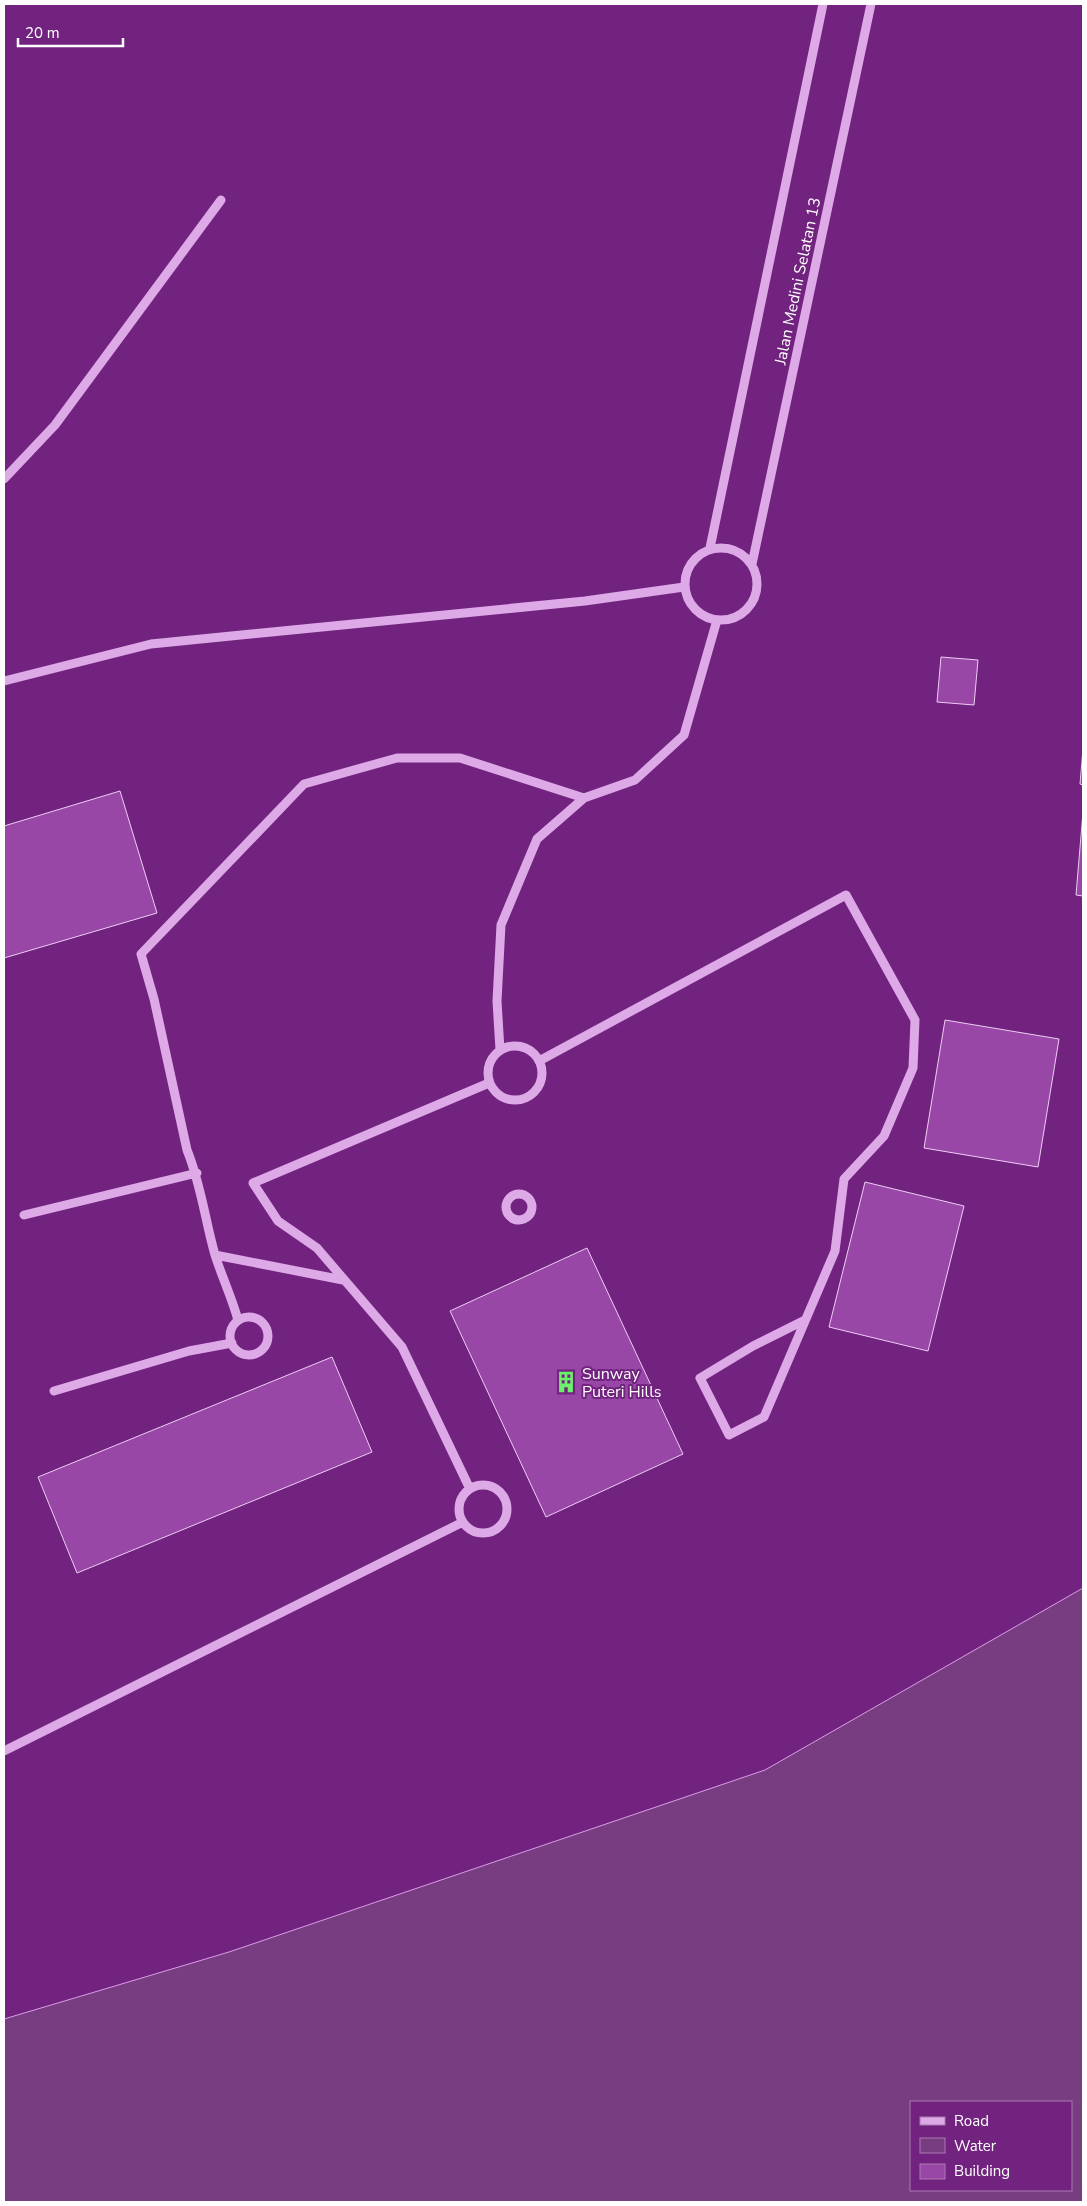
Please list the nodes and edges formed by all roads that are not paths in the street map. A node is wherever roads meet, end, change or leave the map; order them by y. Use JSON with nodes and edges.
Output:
{"nodes":[{"id":1,"x":823,"y":4,"type":"edge"},
{"id":2,"x":870,"y":4,"type":"edge"},
{"id":3,"x":221,"y":200,"type":"dead end"},
{"id":4,"x":4,"y":479,"type":"edge"},
{"id":5,"x":710,"y":548,"type":"junction"},
{"id":6,"x":752,"y":564,"type":"junction"},
{"id":7,"x":684,"y":587,"type":"junction"},
{"id":8,"x":717,"y":620,"type":"junction"},
{"id":9,"x":4,"y":681,"type":"edge"},
{"id":10,"x":584,"y":798,"type":"junction"},
{"id":11,"x":500,"y":1050,"type":"junction"},
{"id":12,"x":539,"y":1061,"type":"junction"},
{"id":13,"x":489,"y":1083,"type":"junction"},
{"id":14,"x":196,"y":1173,"type":"junction"},
{"id":15,"x":24,"y":1215,"type":"dead end"},
{"id":16,"x":215,"y":1255,"type":"junction"},
{"id":17,"x":343,"y":1280,"type":"junction"},
{"id":18,"x":238,"y":1320,"type":"junction"},
{"id":19,"x":805,"y":1320,"type":"junction"},
{"id":20,"x":232,"y":1343,"type":"junction"},
{"id":21,"x":54,"y":1391,"type":"dead end"},
{"id":22,"x":470,"y":1490,"type":"junction"},
{"id":23,"x":463,"y":1522,"type":"junction"},
{"id":24,"x":4,"y":1751,"type":"edge"}],
"edges":[{"from":1,"to":5,"type":"street","name":"Jalan Medini Selatan 13"},
{"from":2,"to":6,"type":"street","name":"Jalan Medini Selatan 13"},
{"from":3,"to":4,"type":"street"},
{"from":5,"to":6,"type":"street"},
{"from":5,"to":7,"type":"street"},
{"from":6,"to":8,"type":"street"},
{"from":7,"to":8,"type":"street"},
{"from":7,"to":9,"type":"street"},
{"from":8,"to":10,"type":"street"},
{"from":10,"to":11,"type":"street"},
{"from":10,"to":14,"type":"street"},
{"from":11,"to":12,"type":"street"},
{"from":11,"to":13,"type":"street"},
{"from":12,"to":13,"type":"street"},
{"from":12,"to":19,"type":"street"},
{"from":13,"to":17,"type":"street"},
{"from":14,"to":15,"type":"street"},
{"from":14,"to":16,"type":"street"},
{"from":16,"to":17,"type":"street"},
{"from":16,"to":18,"type":"street"},
{"from":17,"to":22,"type":"street"},
{"from":18,"to":20,"type":"street"},
{"from":18,"to":20,"type":"street"},
{"from":19,"to":19,"type":"street"},
{"from":20,"to":21,"type":"street"},
{"from":22,"to":23,"type":"street"},
{"from":22,"to":23,"type":"street"},
{"from":23,"to":24,"type":"street"}]}
